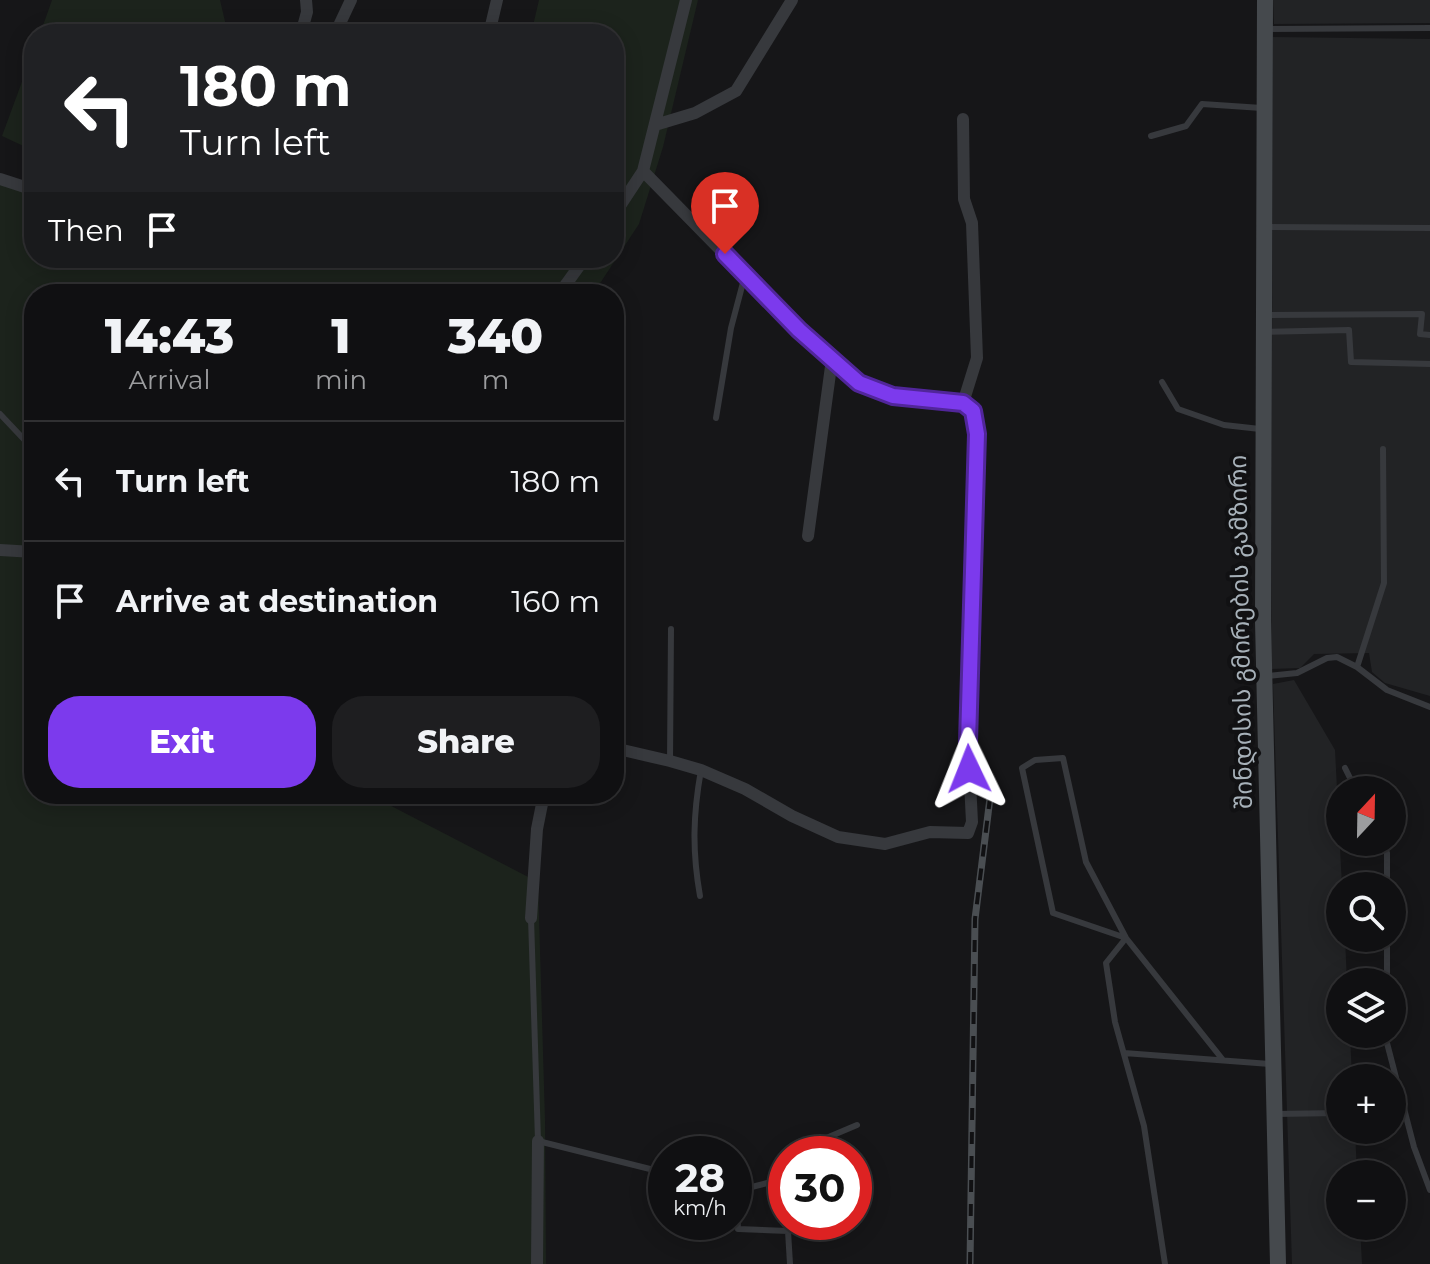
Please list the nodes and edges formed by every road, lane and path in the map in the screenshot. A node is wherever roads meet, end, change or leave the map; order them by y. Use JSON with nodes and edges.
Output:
{"nodes":[{"id":1,"x":306,"y":0,"type":"edge"},
{"id":2,"x":351,"y":0,"type":"edge"},
{"id":3,"x":497,"y":0,"type":"edge"},
{"id":4,"x":686,"y":0,"type":"edge"},
{"id":5,"x":792,"y":0,"type":"edge"},
{"id":6,"x":1265,"y":0,"type":"edge"},
{"id":7,"x":304,"y":24,"type":"edge"},
{"id":8,"x":340,"y":24,"type":"edge"},
{"id":9,"x":491,"y":24,"type":"edge"},
{"id":10,"x":1430,"y":28,"type":"edge"},
{"id":11,"x":1264,"y":29,"type":"junction"},
{"id":12,"x":1265,"y":108,"type":"junction"},
{"id":13,"x":963,"y":119,"type":"dead end"},
{"id":14,"x":655,"y":125,"type":"junction"},
{"id":15,"x":1151,"y":136,"type":"dead end"},
{"id":16,"x":643,"y":171,"type":"junction"},
{"id":17,"x":0,"y":179,"type":"edge"},
{"id":18,"x":24,"y":187,"type":"edge"},
{"id":19,"x":624,"y":200,"type":"edge"},
{"id":20,"x":1264,"y":227,"type":"junction"},
{"id":21,"x":1430,"y":228,"type":"edge"},
{"id":22,"x":745,"y":275,"type":"junction"},
{"id":23,"x":1263,"y":324,"type":"junction"},
{"id":24,"x":1430,"y":335,"type":"edge"},
{"id":25,"x":832,"y":359,"type":"junction"},
{"id":26,"x":1430,"y":364,"type":"edge"},
{"id":27,"x":1162,"y":382,"type":"dead end"},
{"id":28,"x":963,"y":403,"type":"junction"},
{"id":29,"x":0,"y":414,"type":"edge"},
{"id":30,"x":716,"y":418,"type":"dead end"},
{"id":31,"x":1263,"y":430,"type":"junction"},
{"id":32,"x":24,"y":439,"type":"edge"},
{"id":33,"x":1383,"y":449,"type":"dead end"},
{"id":34,"x":808,"y":536,"type":"dead end"},
{"id":35,"x":0,"y":550,"type":"edge"},
{"id":36,"x":24,"y":551,"type":"edge"},
{"id":37,"x":671,"y":629,"type":"dead end"},
{"id":38,"x":1357,"y":667,"type":"junction"},
{"id":39,"x":1264,"y":676,"type":"junction"},
{"id":40,"x":1430,"y":707,"type":"edge"},
{"id":41,"x":624,"y":750,"type":"edge"},
{"id":42,"x":670,"y":761,"type":"junction"},
{"id":43,"x":1345,"y":768,"type":"dead end"},
{"id":44,"x":701,"y":770,"type":"junction"},
{"id":45,"x":1349,"y":776,"type":"edge"},
{"id":46,"x":542,"y":804,"type":"edge"},
{"id":47,"x":700,"y":896,"type":"dead end"},
{"id":48,"x":531,"y":918,"type":"joint"},
{"id":49,"x":1126,"y":938,"type":"junction"},
{"id":50,"x":1124,"y":1053,"type":"junction"},
{"id":51,"x":1223,"y":1060,"type":"junction"},
{"id":52,"x":1274,"y":1064,"type":"junction"},
{"id":53,"x":1326,"y":1113,"type":"edge"},
{"id":54,"x":1275,"y":1114,"type":"junction"},
{"id":55,"x":1406,"y":1117,"type":"edge"},
{"id":56,"x":857,"y":1125,"type":"dead end"},
{"id":57,"x":831,"y":1136,"type":"edge"},
{"id":58,"x":538,"y":1141,"type":"junction"},
{"id":59,"x":648,"y":1168,"type":"edge"},
{"id":60,"x":1430,"y":1190,"type":"edge"},
{"id":61,"x":752,"y":1230,"type":"edge"},
{"id":62,"x":537,"y":1264,"type":"edge"},
{"id":63,"x":790,"y":1264,"type":"edge"},
{"id":64,"x":1165,"y":1264,"type":"edge"},
{"id":65,"x":1278,"y":1264,"type":"edge"}],
"edges":[{"from":1,"to":7,"type":"street"},
{"from":2,"to":8,"type":"street"},
{"from":3,"to":9,"type":"street"},
{"from":4,"to":14,"type":"street"},
{"from":5,"to":14,"type":"street"},
{"from":6,"to":11,"type":"main road","name":"შინდისის გმირების გამზირი"},
{"from":10,"to":11,"type":"lane"},
{"from":11,"to":12,"type":"main road","name":"შინდისის გმირების გამზირი"},
{"from":12,"to":15,"type":"lane"},
{"from":12,"to":20,"type":"main road","name":"შინდისის გმირების გამზირი"},
{"from":13,"to":28,"type":"street"},
{"from":14,"to":16,"type":"street"},
{"from":16,"to":19,"type":"street"},
{"from":16,"to":22,"type":"street"},
{"from":17,"to":18,"type":"street"},
{"from":20,"to":21,"type":"lane"},
{"from":20,"to":23,"type":"main road","name":"შინდისის გმირების გამზირი"},
{"from":22,"to":25,"type":"street"},
{"from":22,"to":30,"type":"lane"},
{"from":23,"to":24,"type":"lane"},
{"from":23,"to":26,"type":"lane"},
{"from":23,"to":31,"type":"main road","name":"შინდისის გმირების გამზირი"},
{"from":25,"to":28,"type":"street"},
{"from":25,"to":34,"type":"street"},
{"from":27,"to":31,"type":"lane"},
{"from":28,"to":44,"type":"street"},
{"from":29,"to":32,"type":"lane"},
{"from":31,"to":39,"type":"main road","name":"შინდისის გმირების გამზირი"},
{"from":33,"to":38,"type":"lane"},
{"from":35,"to":36,"type":"street"},
{"from":37,"to":42,"type":"lane"},
{"from":38,"to":39,"type":"lane"},
{"from":38,"to":40,"type":"lane"},
{"from":39,"to":52,"type":"main road","name":"შინდისის გმირების გამზირი"},
{"from":41,"to":42,"type":"street"},
{"from":42,"to":44,"type":"street"},
{"from":43,"to":45,"type":"lane"},
{"from":44,"to":47,"type":"lane"},
{"from":46,"to":48,"type":"street"},
{"from":48,"to":58,"type":"lane"},
{"from":49,"to":49,"type":"lane"},
{"from":49,"to":50,"type":"lane"},
{"from":49,"to":51,"type":"lane"},
{"from":50,"to":51,"type":"lane"},
{"from":50,"to":64,"type":"lane"},
{"from":51,"to":52,"type":"lane"},
{"from":52,"to":54,"type":"main road","name":"შინდისის გმირების გამზირი"},
{"from":53,"to":54,"type":"lane"},
{"from":54,"to":65,"type":"main road","name":"შინდისის გმირების გამზირი"},
{"from":55,"to":60,"type":"lane"},
{"from":56,"to":57,"type":"lane"},
{"from":58,"to":59,"type":"lane"},
{"from":58,"to":62,"type":"street"},
{"from":61,"to":63,"type":"lane"}]}
